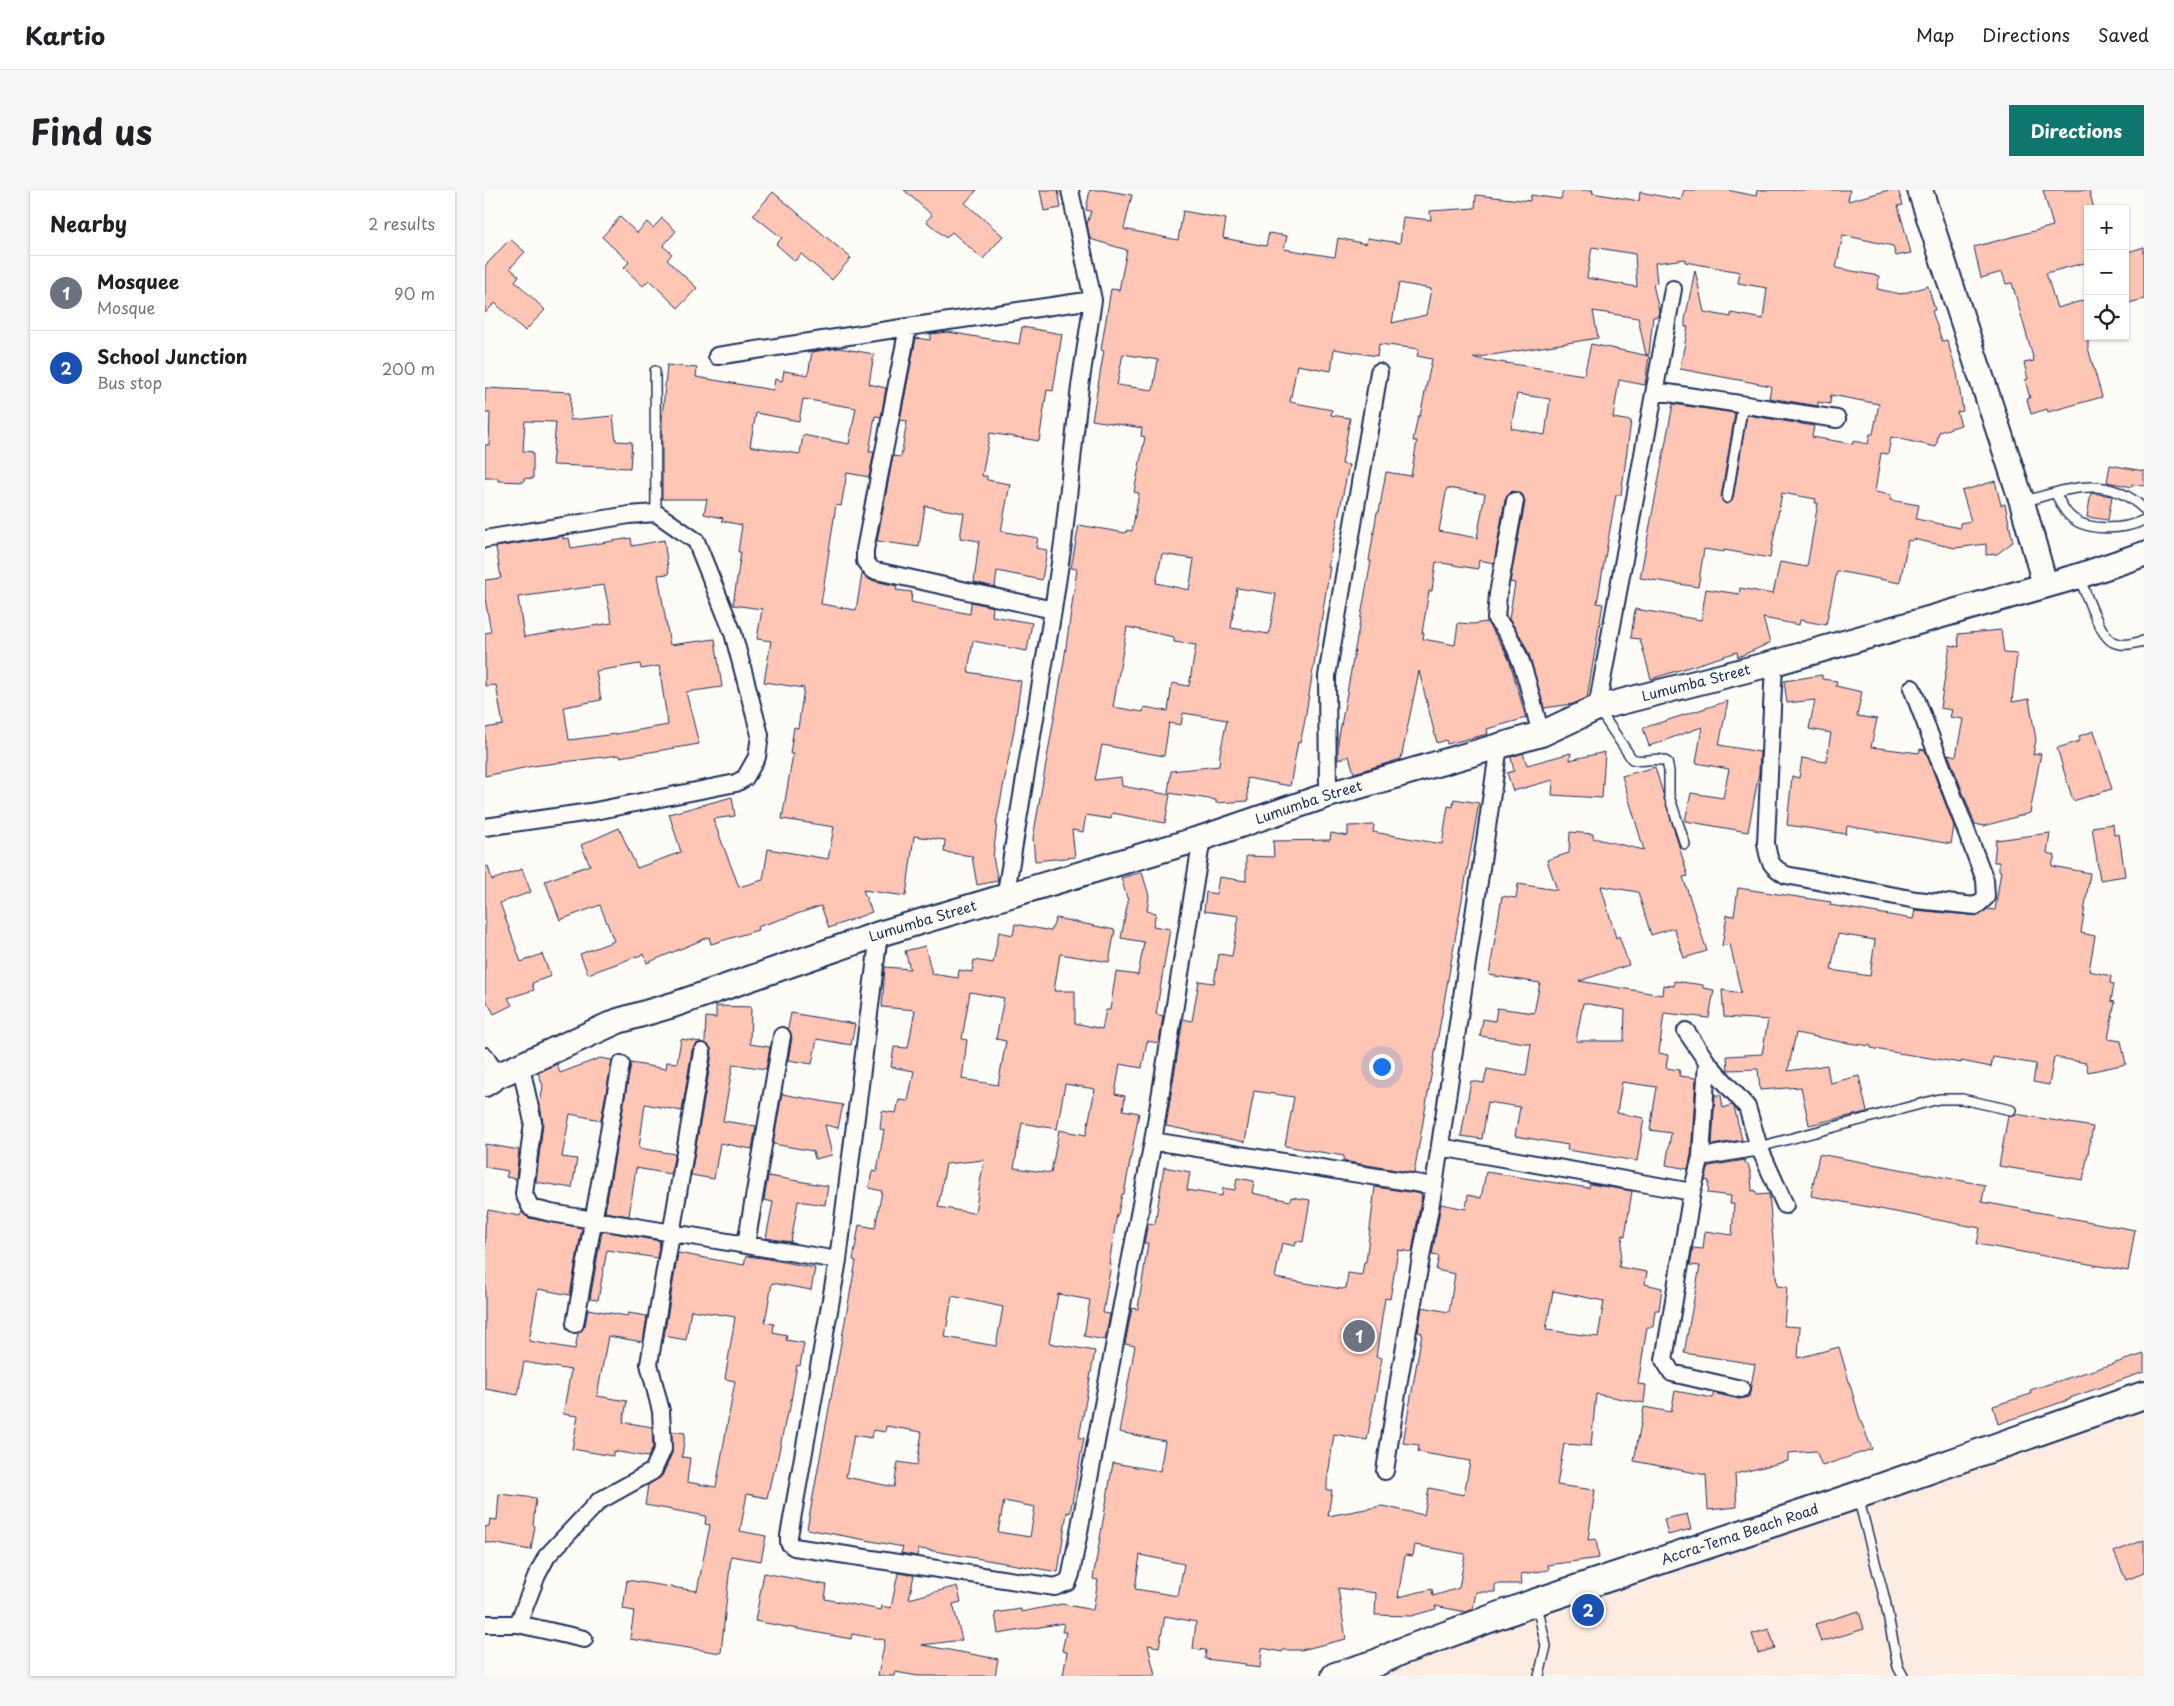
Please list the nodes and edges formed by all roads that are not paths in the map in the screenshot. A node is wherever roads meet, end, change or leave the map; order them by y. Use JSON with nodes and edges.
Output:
{"nodes":[{"id":1,"x":1070,"y":190,"type":"edge"},
{"id":2,"x":1920,"y":190,"type":"edge"},
{"id":3,"x":1673,"y":289,"type":"dead end"},
{"id":4,"x":1093,"y":300,"type":"junction"},
{"id":5,"x":908,"y":327,"type":"junction"},
{"id":6,"x":717,"y":356,"type":"dead end"},
{"id":7,"x":655,"y":370,"type":"dead end"},
{"id":8,"x":1379,"y":372,"type":"dead end"},
{"id":9,"x":1655,"y":391,"type":"junction"},
{"id":10,"x":1743,"y":404,"type":"junction"},
{"id":11,"x":1837,"y":419,"type":"dead end"},
{"id":12,"x":2055,"y":493,"type":"junction"},
{"id":13,"x":1727,"y":498,"type":"dead end"},
{"id":14,"x":1515,"y":501,"type":"dead end"},
{"id":15,"x":2022,"y":502,"type":"junction"},
{"id":16,"x":2144,"y":509,"type":"edge"},
{"id":17,"x":656,"y":513,"type":"junction"},
{"id":18,"x":2144,"y":520,"type":"edge"},
{"id":19,"x":485,"y":539,"type":"edge"},
{"id":20,"x":2144,"y":554,"type":"edge"},
{"id":21,"x":2079,"y":576,"type":"junction"},
{"id":22,"x":2045,"y":586,"type":"junction"},
{"id":23,"x":1053,"y":610,"type":"junction"},
{"id":24,"x":2144,"y":641,"type":"edge"},
{"id":25,"x":1774,"y":663,"type":"junction"},
{"id":26,"x":1912,"y":688,"type":"dead end"},
{"id":27,"x":1597,"y":708,"type":"junction"},
{"id":28,"x":1541,"y":734,"type":"junction"},
{"id":29,"x":1499,"y":746,"type":"junction"},
{"id":30,"x":1328,"y":795,"type":"junction"},
{"id":31,"x":485,"y":827,"type":"edge"},
{"id":32,"x":1202,"y":838,"type":"junction"},
{"id":33,"x":1685,"y":844,"type":"dead end"},
{"id":34,"x":1005,"y":898,"type":"junction"},
{"id":35,"x":879,"y":934,"type":"junction"},
{"id":36,"x":1686,"y":1031,"type":"dead end"},
{"id":37,"x":783,"y":1036,"type":"dead end"},
{"id":38,"x":702,"y":1052,"type":"dead end"},
{"id":39,"x":485,"y":1056,"type":"edge"},
{"id":40,"x":1707,"y":1062,"type":"junction"},
{"id":41,"x":621,"y":1064,"type":"dead end"},
{"id":42,"x":521,"y":1067,"type":"junction"},
{"id":43,"x":491,"y":1080,"type":"edge"},
{"id":44,"x":2011,"y":1110,"type":"dead end"},
{"id":45,"x":1153,"y":1141,"type":"junction"},
{"id":46,"x":1440,"y":1146,"type":"junction"},
{"id":47,"x":1759,"y":1147,"type":"junction"},
{"id":48,"x":1701,"y":1157,"type":"junction"},
{"id":49,"x":1434,"y":1186,"type":"junction"},
{"id":50,"x":1692,"y":1192,"type":"junction"},
{"id":51,"x":1785,"y":1205,"type":"dead end"},
{"id":52,"x":595,"y":1220,"type":"junction"},
{"id":53,"x":671,"y":1231,"type":"junction"},
{"id":54,"x":746,"y":1244,"type":"junction"},
{"id":55,"x":838,"y":1260,"type":"junction"},
{"id":56,"x":575,"y":1324,"type":"dead end"},
{"id":57,"x":1741,"y":1389,"type":"dead end"},
{"id":58,"x":2144,"y":1396,"type":"edge"},
{"id":59,"x":1385,"y":1471,"type":"dead end"},
{"id":60,"x":1858,"y":1495,"type":"junction"},
{"id":61,"x":1536,"y":1602,"type":"junction"},
{"id":62,"x":485,"y":1624,"type":"edge"},
{"id":63,"x":518,"y":1624,"type":"junction"},
{"id":64,"x":584,"y":1639,"type":"dead end"},
{"id":65,"x":1335,"y":1676,"type":"edge"},
{"id":66,"x":1539,"y":1676,"type":"edge"},
{"id":67,"x":1903,"y":1676,"type":"edge"}],
"edges":[{"from":1,"to":4,"type":"street"},
{"from":2,"to":15,"type":"main road"},
{"from":3,"to":9,"type":"street"},
{"from":4,"to":5,"type":"street"},
{"from":4,"to":23,"type":"street"},
{"from":5,"to":6,"type":"street"},
{"from":5,"to":23,"type":"street"},
{"from":7,"to":17,"type":"lane"},
{"from":8,"to":30,"type":"street"},
{"from":9,"to":10,"type":"street"},
{"from":9,"to":27,"type":"street"},
{"from":10,"to":11,"type":"street"},
{"from":10,"to":13,"type":"lane"},
{"from":12,"to":15,"type":"lane"},
{"from":12,"to":16,"type":"lane"},
{"from":12,"to":18,"type":"lane"},
{"from":14,"to":28,"type":"street"},
{"from":15,"to":22,"type":"main road"},
{"from":17,"to":19,"type":"street"},
{"from":17,"to":31,"type":"street"},
{"from":20,"to":21,"type":"main road","name":"Lumumba Street"},
{"from":21,"to":22,"type":"main road","name":"Lumumba Street"},
{"from":21,"to":24,"type":"lane"},
{"from":22,"to":25,"type":"main road","name":"Lumumba Street"},
{"from":23,"to":34,"type":"street"},
{"from":25,"to":26,"type":"street"},
{"from":25,"to":27,"type":"main road","name":"Lumumba Street"},
{"from":27,"to":28,"type":"main road","name":"Lumumba Street"},
{"from":27,"to":33,"type":"lane"},
{"from":28,"to":29,"type":"main road","name":"Lumumba Street"},
{"from":29,"to":30,"type":"main road","name":"Lumumba Street"},
{"from":29,"to":46,"type":"street"},
{"from":30,"to":32,"type":"main road","name":"Lumumba Street"},
{"from":32,"to":34,"type":"main road","name":"Lumumba Street"},
{"from":32,"to":45,"type":"street"},
{"from":34,"to":35,"type":"main road","name":"Lumumba Street"},
{"from":35,"to":42,"type":"main road","name":"Lumumba Street"},
{"from":35,"to":55,"type":"street"},
{"from":36,"to":40,"type":"street"},
{"from":37,"to":54,"type":"street"},
{"from":38,"to":53,"type":"street"},
{"from":39,"to":43,"type":"street"},
{"from":40,"to":47,"type":"street"},
{"from":40,"to":48,"type":"street"},
{"from":41,"to":52,"type":"street"},
{"from":42,"to":43,"type":"main road","name":"Lumumba Street"},
{"from":42,"to":52,"type":"street"},
{"from":44,"to":47,"type":"lane"},
{"from":45,"to":49,"type":"street"},
{"from":45,"to":55,"type":"street"},
{"from":46,"to":49,"type":"street"},
{"from":46,"to":50,"type":"street"},
{"from":47,"to":48,"type":"street"},
{"from":47,"to":51,"type":"street"},
{"from":48,"to":50,"type":"street"},
{"from":49,"to":59,"type":"street"},
{"from":50,"to":57,"type":"street"},
{"from":52,"to":53,"type":"street"},
{"from":52,"to":56,"type":"street"},
{"from":53,"to":54,"type":"street"},
{"from":53,"to":63,"type":"street"},
{"from":54,"to":55,"type":"street"},
{"from":58,"to":60,"type":"main road","name":"Accra-Tema Beach Road"},
{"from":60,"to":61,"type":"main road","name":"Accra-Tema Beach Road"},
{"from":60,"to":67,"type":"lane"},
{"from":61,"to":65,"type":"main road","name":"Accra-Tema Beach Road"},
{"from":61,"to":66,"type":"lane"},
{"from":62,"to":63,"type":"street"},
{"from":63,"to":64,"type":"street"}]}
